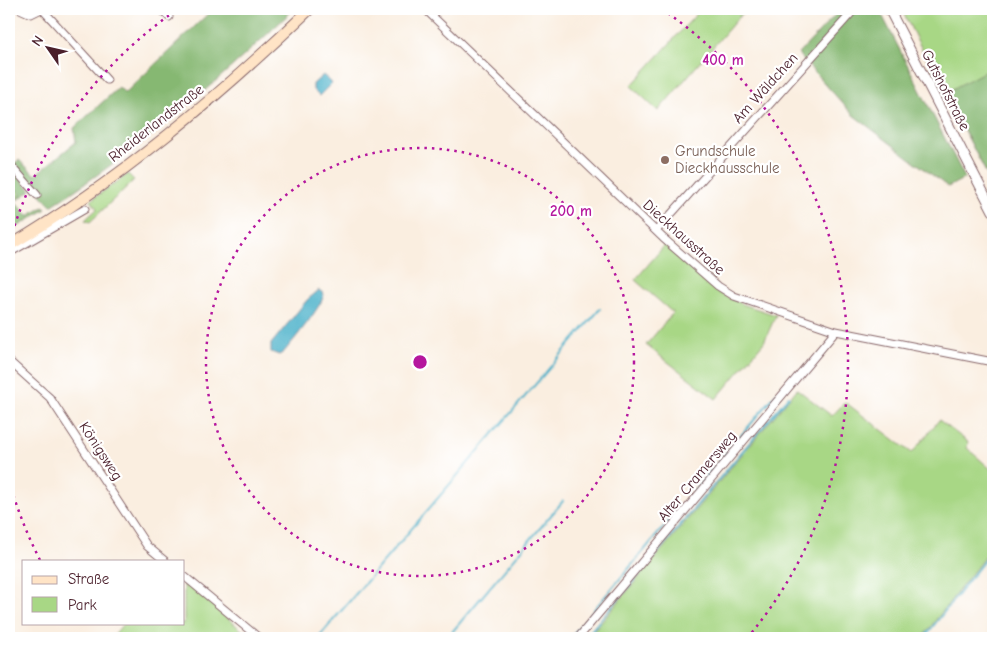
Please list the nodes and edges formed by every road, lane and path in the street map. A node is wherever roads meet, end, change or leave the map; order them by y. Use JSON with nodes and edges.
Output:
{"nodes":[{"id":1,"x":20,"y":9,"type":"edge"},
{"id":2,"x":41,"y":9,"type":"edge"},
{"id":3,"x":161,"y":9,"type":"edge"},
{"id":4,"x":310,"y":9,"type":"edge"},
{"id":5,"x":425,"y":9,"type":"edge"},
{"id":6,"x":855,"y":9,"type":"edge"},
{"id":7,"x":889,"y":9,"type":"edge"},
{"id":8,"x":169,"y":17,"type":"dead end"},
{"id":9,"x":107,"y":80,"type":"dead end"},
{"id":10,"x":9,"y":163,"type":"edge"},
{"id":11,"x":37,"y":195,"type":"dead end"},
{"id":12,"x":85,"y":209,"type":"dead end"},
{"id":13,"x":993,"y":211,"type":"edge"},
{"id":14,"x":656,"y":231,"type":"junction"},
{"id":15,"x":9,"y":246,"type":"edge"},
{"id":16,"x":9,"y":254,"type":"edge"},
{"id":17,"x":836,"y":331,"type":"junction"},
{"id":18,"x":9,"y":361,"type":"edge"},
{"id":19,"x":993,"y":362,"type":"edge"},
{"id":20,"x":164,"y":560,"type":"edge"},
{"id":21,"x":185,"y":577,"type":"edge"},
{"id":22,"x":259,"y":638,"type":"edge"},
{"id":23,"x":578,"y":638,"type":"edge"}],
"edges":[{"from":1,"to":2,"type":"street"},
{"from":2,"to":9,"type":"street"},
{"from":3,"to":8,"type":"street"},
{"from":4,"to":15,"type":"main road","name":"Rheiderlandstraße"},
{"from":5,"to":14,"type":"street","name":"Dieckhausstraße"},
{"from":6,"to":14,"type":"street","name":"Am Wäldchen"},
{"from":7,"to":13,"type":"street","name":"Gutshofstraße"},
{"from":10,"to":11,"type":"street"},
{"from":12,"to":16,"type":"street"},
{"from":14,"to":17,"type":"street","name":"Dieckhausstraße"},
{"from":17,"to":19,"type":"street","name":"Dieckhausstraße"},
{"from":17,"to":23,"type":"street","name":"Alter Cramersweg"},
{"from":18,"to":20,"type":"street","name":"Königsweg"},
{"from":21,"to":22,"type":"street"}]}
